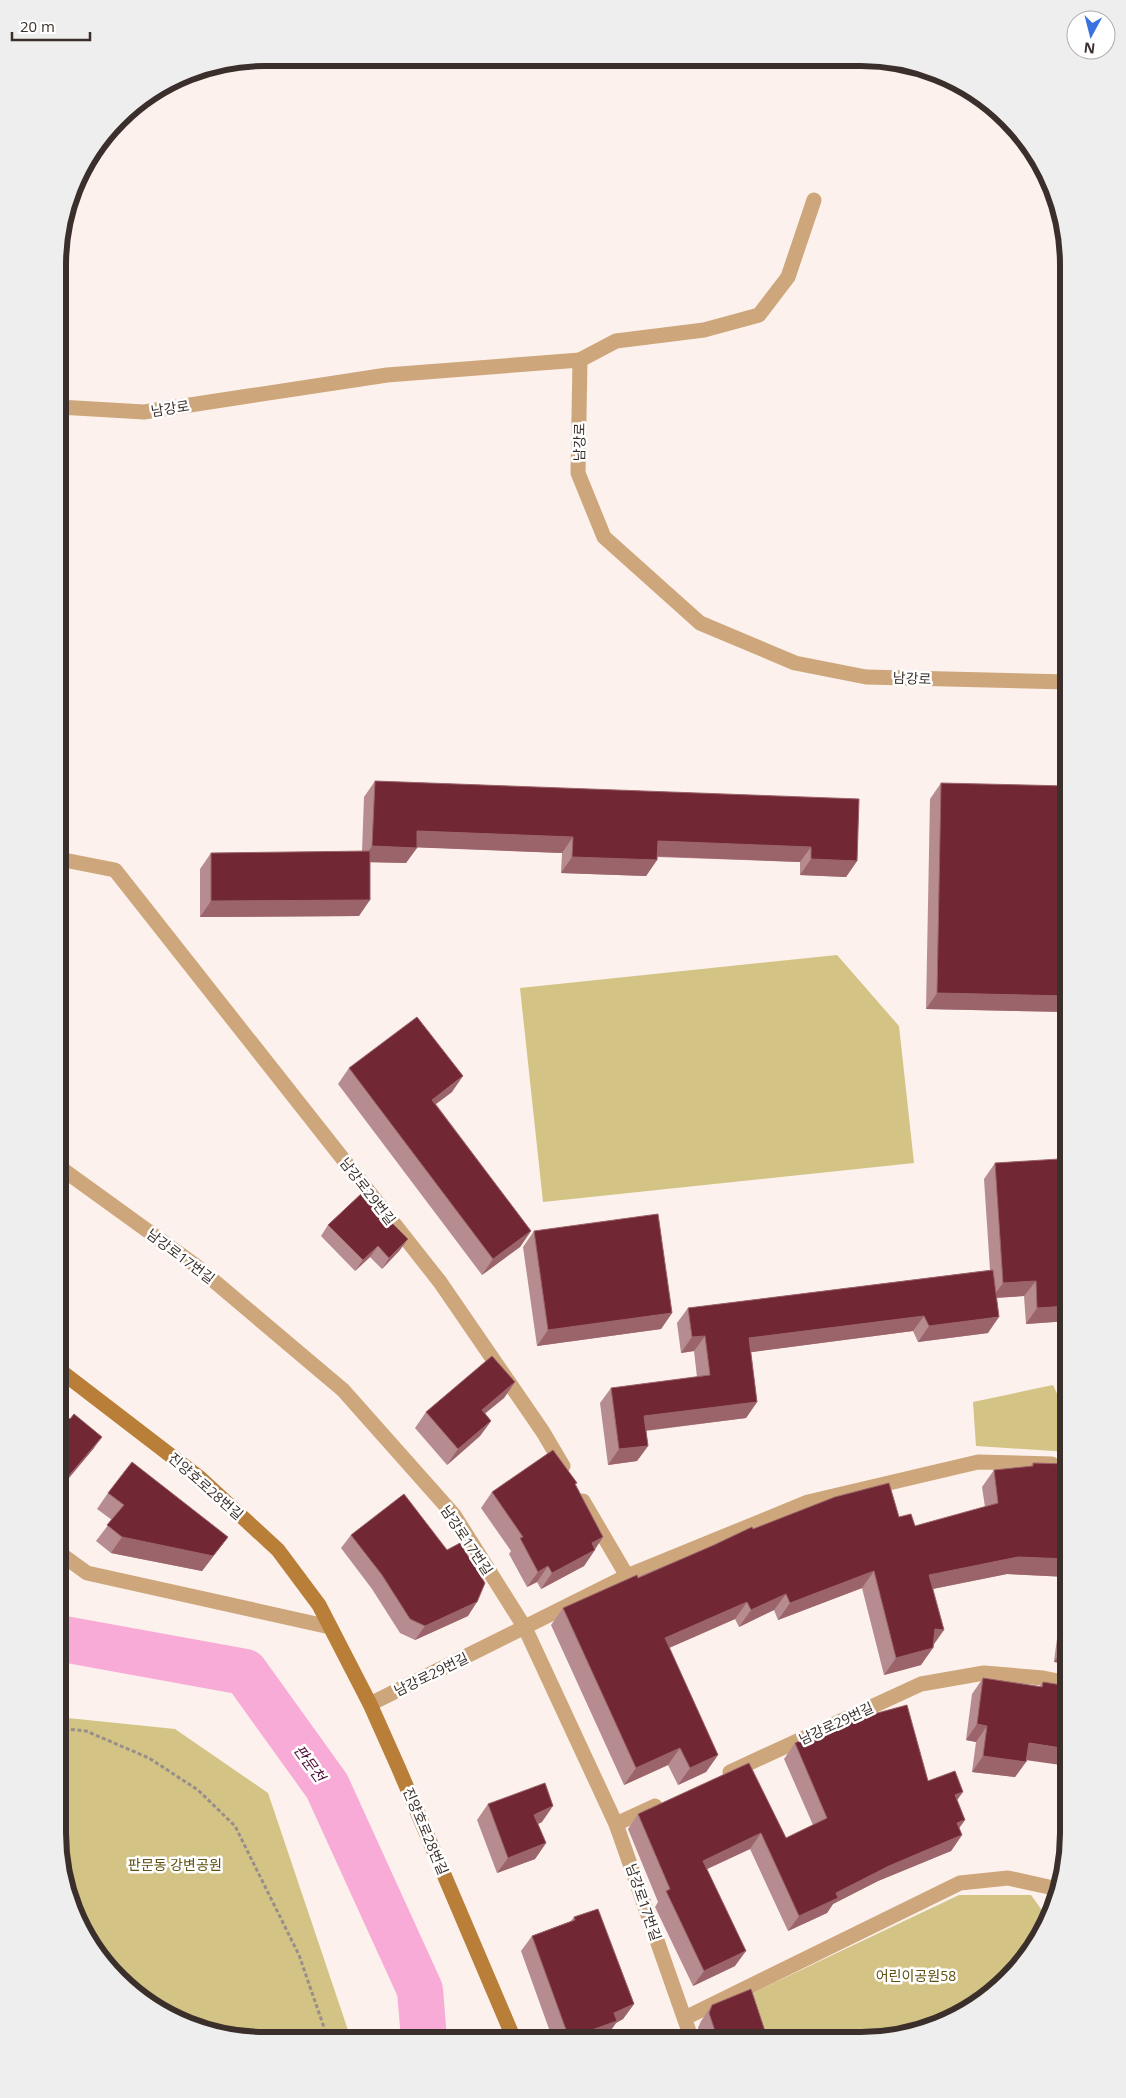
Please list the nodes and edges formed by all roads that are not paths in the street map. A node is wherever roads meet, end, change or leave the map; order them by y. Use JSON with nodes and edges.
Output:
{"nodes":[{"id":1,"x":814,"y":200,"type":"dead end"},
{"id":2,"x":580,"y":360,"type":"junction"},
{"id":3,"x":66,"y":407,"type":"edge"},
{"id":4,"x":1060,"y":682,"type":"edge"},
{"id":5,"x":66,"y":860,"type":"edge"},
{"id":6,"x":66,"y":1172,"type":"edge"},
{"id":7,"x":66,"y":1375,"type":"edge"},
{"id":8,"x":1060,"y":1464,"type":"edge"},
{"id":9,"x":568,"y":1475,"type":"edge"},
{"id":10,"x":578,"y":1492,"type":"edge"},
{"id":11,"x":66,"y":1558,"type":"edge"},
{"id":12,"x":627,"y":1576,"type":"junction"},
{"id":13,"x":330,"y":1627,"type":"junction"},
{"id":14,"x":525,"y":1628,"type":"junction"},
{"id":15,"x":1060,"y":1681,"type":"edge"},
{"id":16,"x":370,"y":1704,"type":"junction"},
{"id":17,"x":715,"y":1779,"type":"edge"},
{"id":18,"x":670,"y":1799,"type":"edge"},
{"id":19,"x":616,"y":1824,"type":"junction"},
{"id":20,"x":1052,"y":1888,"type":"edge"},
{"id":21,"x":685,"y":2018,"type":"junction"},
{"id":22,"x":511,"y":2032,"type":"edge"},
{"id":23,"x":689,"y":2032,"type":"edge"}],
"edges":[{"from":1,"to":2,"type":"street"},
{"from":2,"to":3,"type":"street","name":"남강로"},
{"from":2,"to":4,"type":"street","name":"남강로"},
{"from":5,"to":9,"type":"street","name":"남강로29번길"},
{"from":6,"to":14,"type":"street","name":"남강로17번길"},
{"from":7,"to":13,"type":"street","name":"진양호로28번길"},
{"from":8,"to":12,"type":"street","name":"남강로29번길"},
{"from":10,"to":12,"type":"street"},
{"from":11,"to":13,"type":"street"},
{"from":12,"to":14,"type":"street","name":"남강로29번길"},
{"from":13,"to":16,"type":"street","name":"진양호로28번길"},
{"from":14,"to":16,"type":"street","name":"남강로29번길"},
{"from":14,"to":19,"type":"street","name":"남강로17번길"},
{"from":15,"to":17,"type":"street","name":"남강로29번길"},
{"from":16,"to":22,"type":"street","name":"진양호로28번길"},
{"from":18,"to":19,"type":"street"},
{"from":19,"to":21,"type":"street","name":"남강로17번길"},
{"from":20,"to":21,"type":"street"},
{"from":21,"to":23,"type":"street","name":"남강로17번길"}]}
